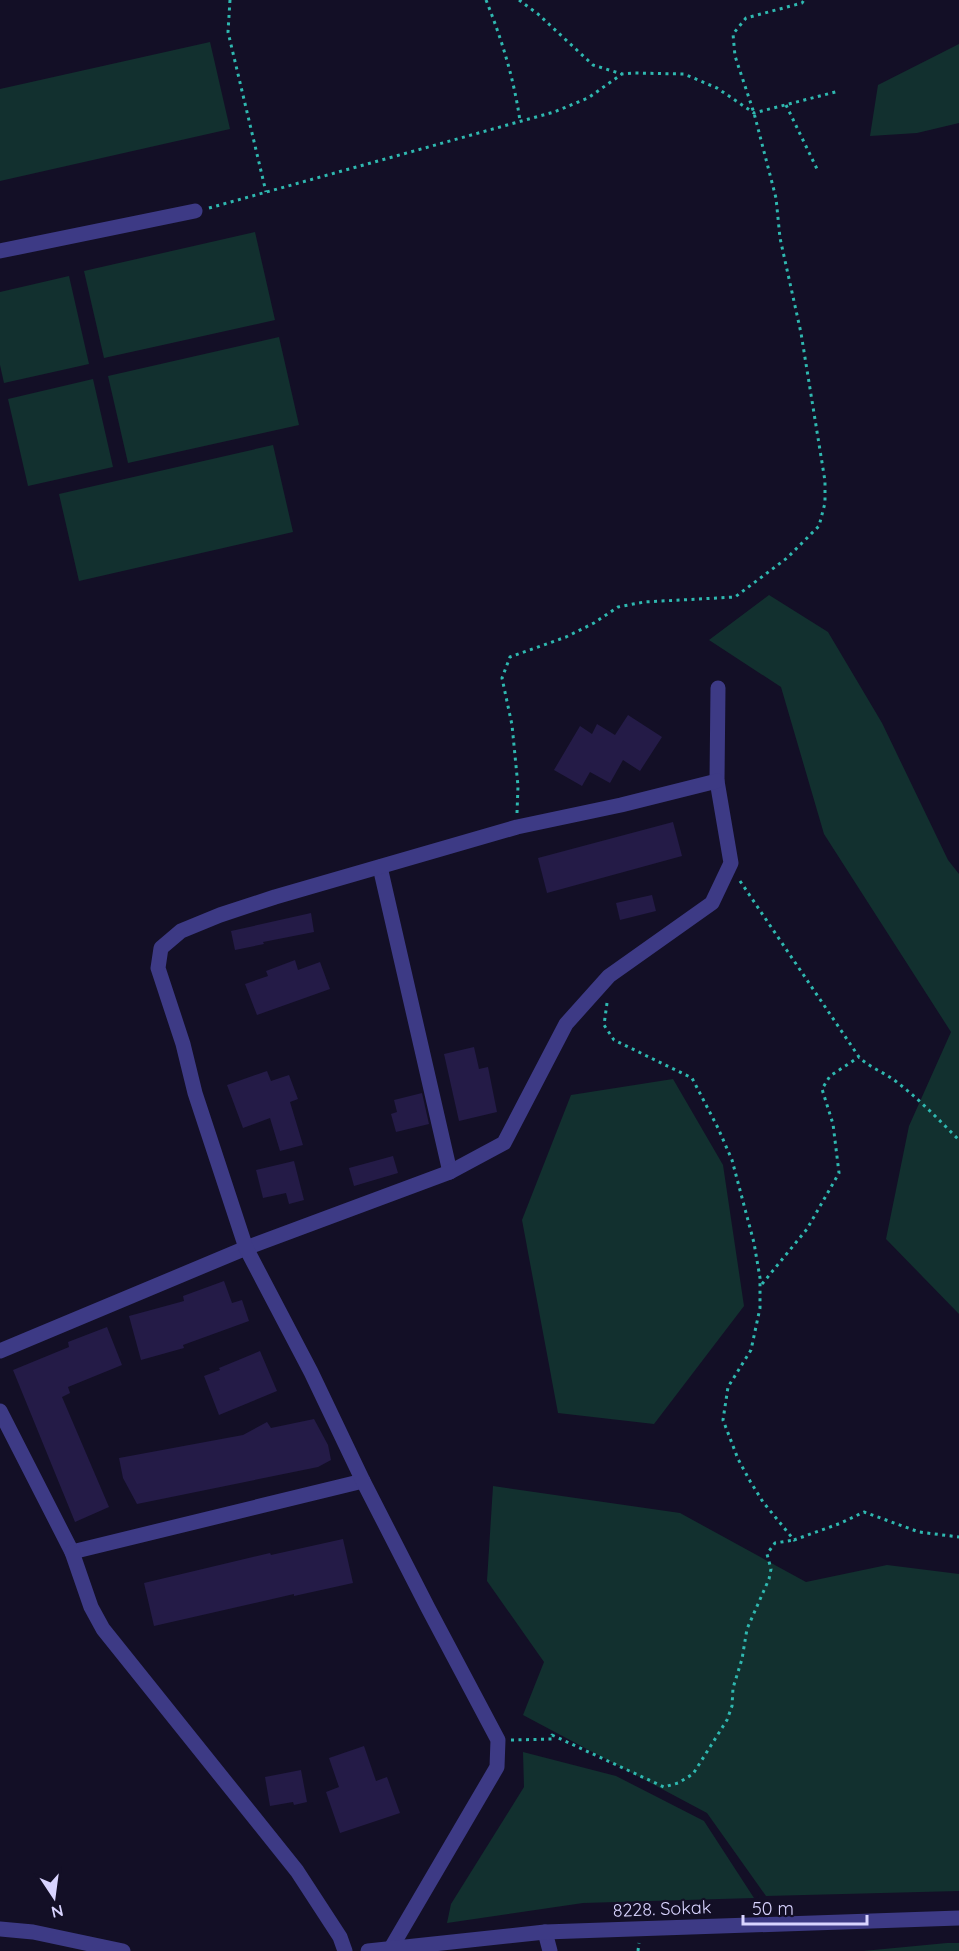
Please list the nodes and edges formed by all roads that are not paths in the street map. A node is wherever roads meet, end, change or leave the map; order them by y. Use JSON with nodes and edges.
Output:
{"nodes":[{"id":1,"x":195,"y":211,"type":"road end"},
{"id":2,"x":0,"y":251,"type":"edge"},
{"id":3,"x":718,"y":688,"type":"dead end"},
{"id":4,"x":717,"y":781,"type":"junction"},
{"id":5,"x":380,"y":867,"type":"junction"},
{"id":6,"x":450,"y":1172,"type":"junction"},
{"id":7,"x":246,"y":1248,"type":"junction"},
{"id":8,"x":0,"y":1351,"type":"edge"},
{"id":9,"x":0,"y":1411,"type":"edge"},
{"id":10,"x":363,"y":1481,"type":"junction"},
{"id":11,"x":72,"y":1552,"type":"junction"},
{"id":12,"x":959,"y":1918,"type":"edge"},
{"id":13,"x":0,"y":1929,"type":"edge"},
{"id":14,"x":544,"y":1932,"type":"junction"},
{"id":15,"x":391,"y":1948,"type":"junction"},
{"id":16,"x":123,"y":1951,"type":"edge"},
{"id":17,"x":345,"y":1951,"type":"edge"},
{"id":18,"x":368,"y":1951,"type":"edge"},
{"id":19,"x":550,"y":1951,"type":"edge"}],
"edges":[{"from":1,"to":2,"type":"street"},
{"from":3,"to":4,"type":"street"},
{"from":4,"to":5,"type":"street"},
{"from":4,"to":6,"type":"street"},
{"from":5,"to":6,"type":"street"},
{"from":5,"to":7,"type":"street"},
{"from":6,"to":7,"type":"street"},
{"from":7,"to":8,"type":"street"},
{"from":7,"to":10,"type":"street"},
{"from":9,"to":11,"type":"street"},
{"from":10,"to":11,"type":"street"},
{"from":10,"to":15,"type":"street"},
{"from":11,"to":17,"type":"street"},
{"from":12,"to":14,"type":"street","name":"8228. Sokak"},
{"from":13,"to":16,"type":"street"},
{"from":14,"to":15,"type":"street","name":"8228. Sokak"},
{"from":14,"to":19,"type":"street"},
{"from":15,"to":18,"type":"street","name":"8228. Sokak"}]}
